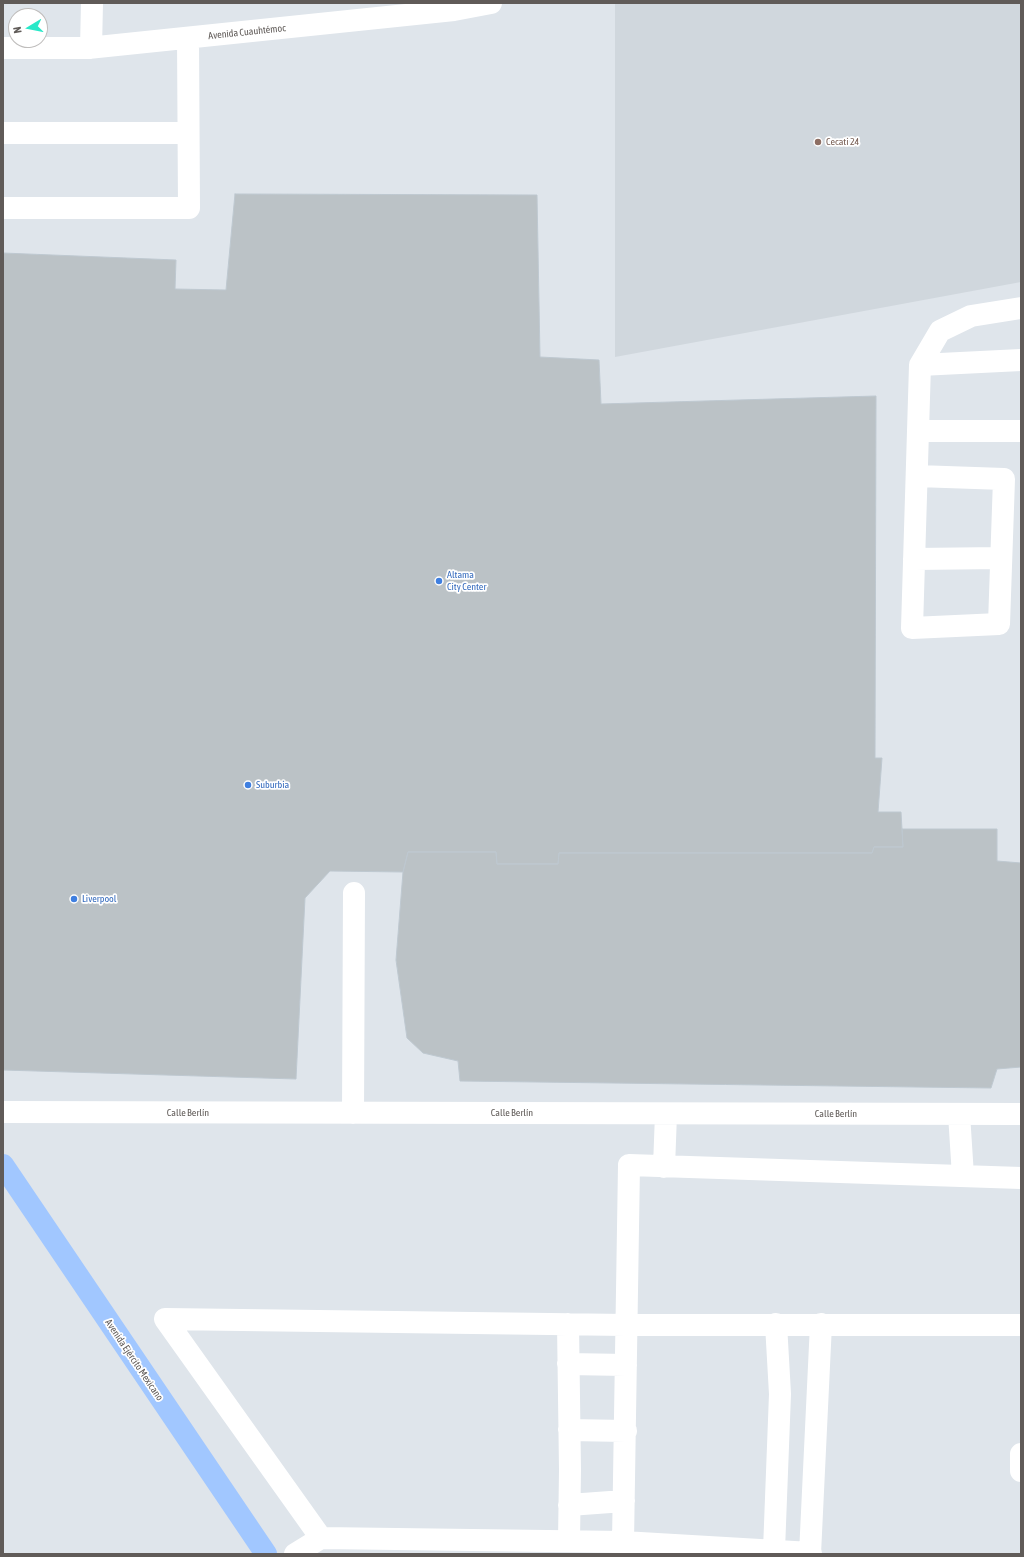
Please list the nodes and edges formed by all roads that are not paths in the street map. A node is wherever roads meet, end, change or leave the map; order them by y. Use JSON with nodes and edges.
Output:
{"nodes":[{"id":1,"x":92,"y":3,"type":"edge"},
{"id":2,"x":491,"y":3,"type":"edge"},
{"id":3,"x":188,"y":38,"type":"junction"},
{"id":4,"x":3,"y":48,"type":"edge"},
{"id":5,"x":91,"y":48,"type":"junction"},
{"id":6,"x":3,"y":133,"type":"edge"},
{"id":7,"x":188,"y":134,"type":"junction"},
{"id":8,"x":3,"y":208,"type":"edge"},
{"id":9,"x":1021,"y":308,"type":"edge"},
{"id":10,"x":1021,"y":360,"type":"edge"},
{"id":11,"x":920,"y":365,"type":"junction"},
{"id":12,"x":1021,"y":431,"type":"edge"},
{"id":13,"x":918,"y":432,"type":"junction"},
{"id":14,"x":917,"y":476,"type":"junction"},
{"id":15,"x":1001,"y":558,"type":"junction"},
{"id":16,"x":914,"y":559,"type":"junction"},
{"id":17,"x":354,"y":893,"type":"dead end"},
{"id":18,"x":3,"y":1112,"type":"edge"},
{"id":19,"x":353,"y":1113,"type":"junction"},
{"id":20,"x":666,"y":1114,"type":"junction"},
{"id":21,"x":959,"y":1114,"type":"junction"},
{"id":22,"x":1021,"y":1114,"type":"edge"},
{"id":23,"x":3,"y":1165,"type":"edge"},
{"id":24,"x":664,"y":1167,"type":"junction"},
{"id":25,"x":963,"y":1176,"type":"junction"},
{"id":26,"x":1021,"y":1178,"type":"edge"},
{"id":27,"x":568,"y":1324,"type":"junction"},
{"id":28,"x":776,"y":1324,"type":"junction"},
{"id":29,"x":821,"y":1324,"type":"junction"},
{"id":30,"x":626,"y":1325,"type":"junction"},
{"id":31,"x":1021,"y":1325,"type":"edge"},
{"id":32,"x":568,"y":1364,"type":"junction"},
{"id":33,"x":626,"y":1365,"type":"junction"},
{"id":34,"x":569,"y":1430,"type":"junction"},
{"id":35,"x":626,"y":1431,"type":"junction"},
{"id":36,"x":1021,"y":1454,"type":"edge"},
{"id":37,"x":1021,"y":1471,"type":"edge"},
{"id":38,"x":624,"y":1501,"type":"junction"},
{"id":39,"x":569,"y":1505,"type":"junction"},
{"id":40,"x":321,"y":1538,"type":"junction"},
{"id":41,"x":568,"y":1541,"type":"junction"},
{"id":42,"x":623,"y":1542,"type":"junction"},
{"id":43,"x":774,"y":1550,"type":"junction"},
{"id":44,"x":811,"y":1553,"type":"edge"},
{"id":45,"x":266,"y":1554,"type":"edge"},
{"id":46,"x":295,"y":1554,"type":"edge"}],
"edges":[{"from":1,"to":5,"type":"street"},
{"from":2,"to":3,"type":"street","name":"Avenida Cuauhtémoc"},
{"from":3,"to":5,"type":"street","name":"Avenida Cuauhtémoc"},
{"from":3,"to":7,"type":"street"},
{"from":4,"to":5,"type":"street","name":"Avenida Cuauhtémoc"},
{"from":6,"to":7,"type":"street"},
{"from":7,"to":8,"type":"street"},
{"from":9,"to":11,"type":"street"},
{"from":10,"to":11,"type":"street"},
{"from":11,"to":13,"type":"street"},
{"from":12,"to":13,"type":"street"},
{"from":13,"to":14,"type":"street"},
{"from":14,"to":15,"type":"street"},
{"from":14,"to":16,"type":"street"},
{"from":15,"to":16,"type":"street"},
{"from":15,"to":16,"type":"street"},
{"from":17,"to":19,"type":"street"},
{"from":18,"to":19,"type":"street","name":"Calle Berlín"},
{"from":19,"to":20,"type":"street","name":"Calle Berlín"},
{"from":20,"to":21,"type":"street","name":"Calle Berlín"},
{"from":20,"to":24,"type":"street"},
{"from":21,"to":22,"type":"street","name":"Calle Berlín"},
{"from":21,"to":25,"type":"street"},
{"from":23,"to":45,"type":"main road","name":"Avenida Ejército Mexicano"},
{"from":24,"to":25,"type":"street"},
{"from":24,"to":30,"type":"street"},
{"from":25,"to":26,"type":"street"},
{"from":27,"to":30,"type":"street"},
{"from":27,"to":32,"type":"street"},
{"from":27,"to":40,"type":"street"},
{"from":28,"to":29,"type":"street"},
{"from":28,"to":30,"type":"street"},
{"from":28,"to":43,"type":"street"},
{"from":29,"to":31,"type":"street"},
{"from":29,"to":44,"type":"street"},
{"from":30,"to":33,"type":"street"},
{"from":32,"to":33,"type":"street"},
{"from":32,"to":34,"type":"street"},
{"from":33,"to":35,"type":"street"},
{"from":34,"to":35,"type":"street"},
{"from":34,"to":39,"type":"street"},
{"from":35,"to":38,"type":"street"},
{"from":36,"to":37,"type":"street"},
{"from":38,"to":39,"type":"street"},
{"from":38,"to":42,"type":"street"},
{"from":39,"to":41,"type":"street"},
{"from":40,"to":41,"type":"street"},
{"from":40,"to":46,"type":"street"},
{"from":41,"to":42,"type":"street"},
{"from":42,"to":43,"type":"street"},
{"from":43,"to":44,"type":"street"}]}
